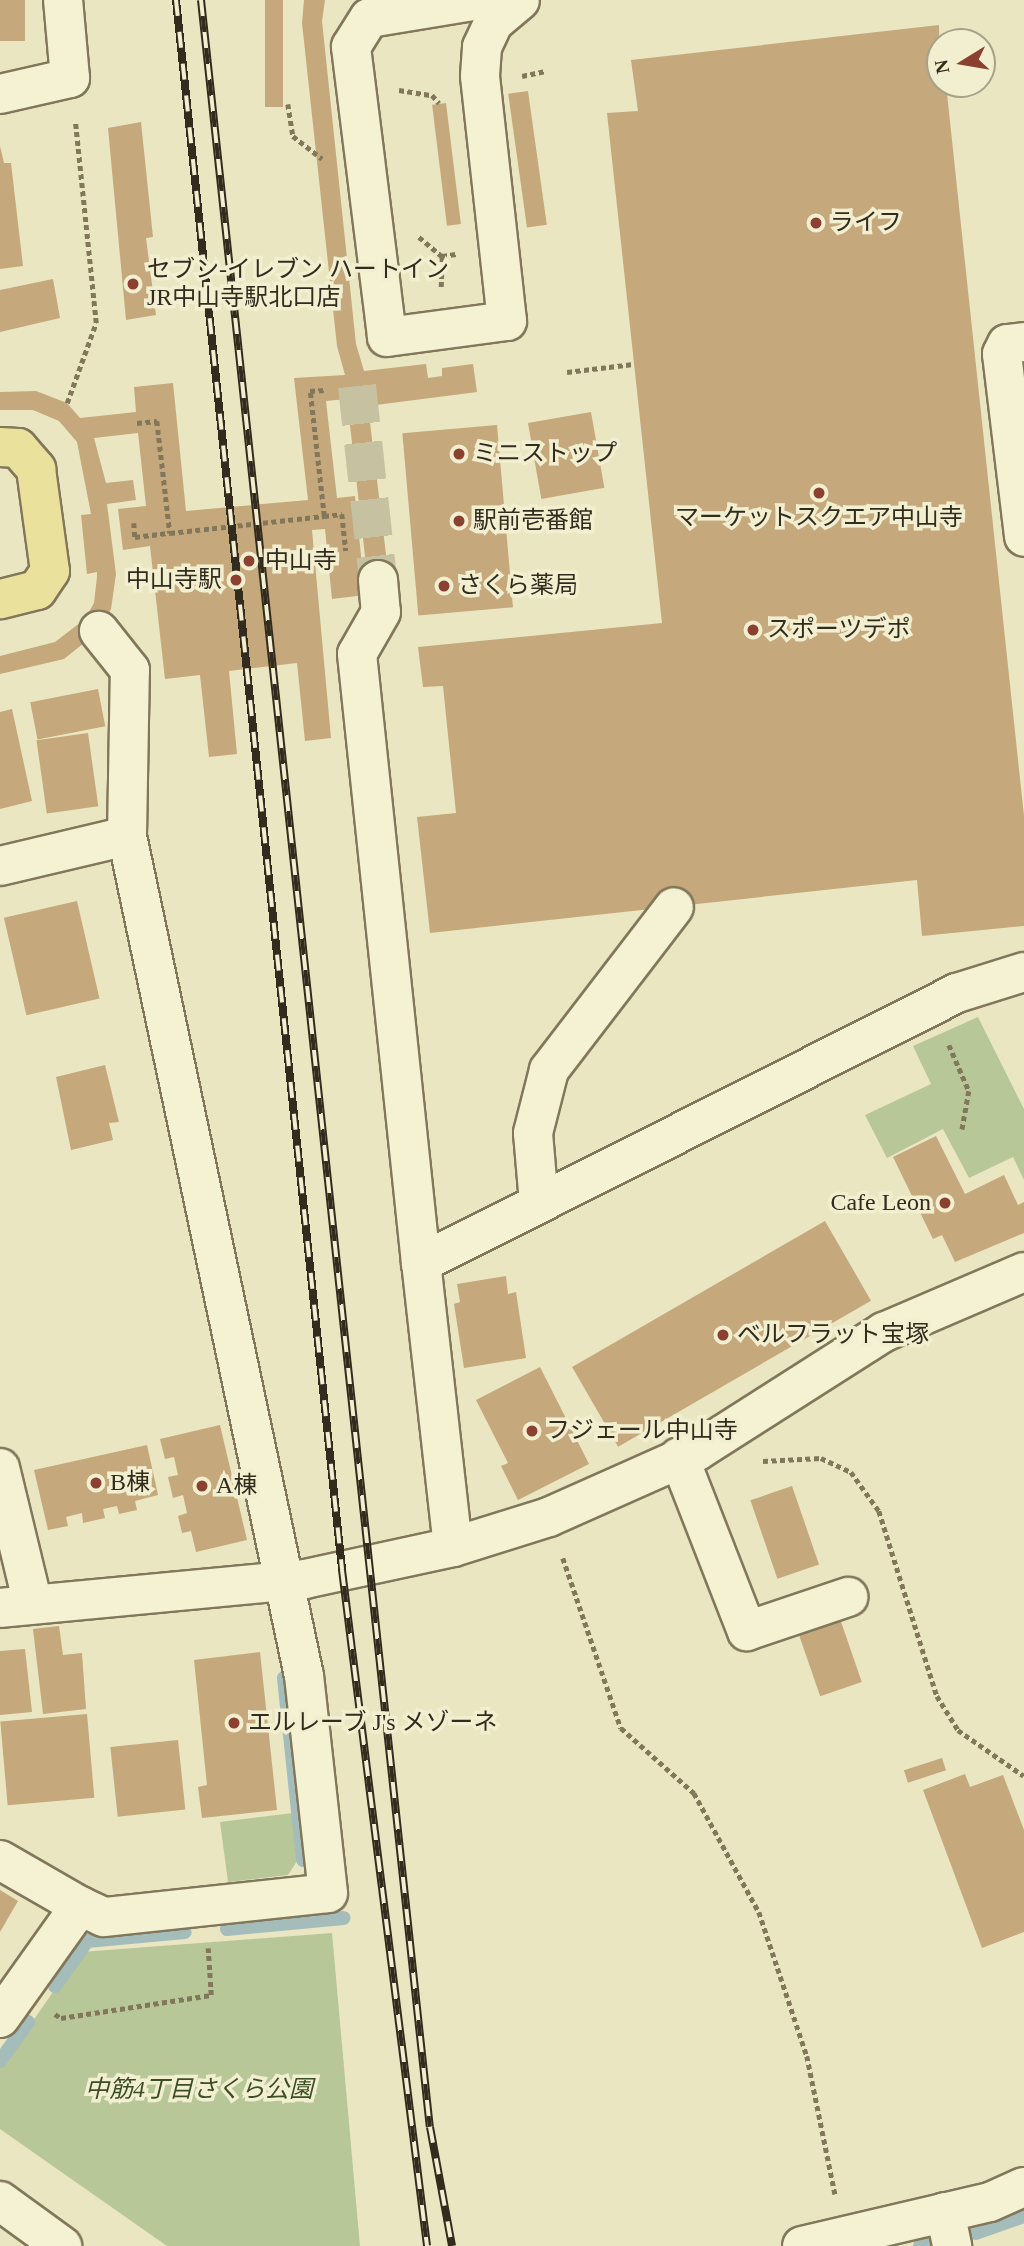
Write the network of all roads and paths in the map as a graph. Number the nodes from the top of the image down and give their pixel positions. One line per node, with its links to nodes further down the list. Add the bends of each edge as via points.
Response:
1 (63, 0): 4 (street)
2 (479, 0): 3 (street, via 369,18 351,47 387,337 507,321 480,76 482,47 493,23)
3 (520, 0)
4 (70, 78): 5 (street); 10 (path, via 96,323)
5 (0, 94)
6 (1024, 342): 16 (street, via 1007,344 1002,354)
7 (634, 363): 8 (path)
8 (566, 372)
9 (325, 390): 13 (path, via 310,391)
10 (67, 403)
11 (137, 423): 15 (path, via 157,421)
12 (0, 447): 19 (main road, via 18,448 36,469 50,570 37,590)
13 (324, 516): 15 (path); 17 (path, via 342,514)
14 (134, 523): 15 (path, via 135,537)
15 (170, 533)
16 (1024, 537)
17 (345, 544)
18 (378, 580): 28 (street, via 381,612 357,654)
19 (0, 599)
20 (99, 631): 21 (street, via 130,670)
21 (127, 836): 22 (street); 34 (street)
22 (0, 866)
23 (674, 907): 27 (street, via 549,1070 533,1133)
24 (1024, 972): 25 (street)
25 (932, 1006): 26 (path, via 969,1091); 27 (street)
26 (962, 1129)
27 (539, 1203): 28 (street)
28 (421, 1263): 33 (street)
29 (1024, 1272): 30 (street, via 884,1332 808,1384)
30 (679, 1457): 32 (street); 35 (street, via 747,1630)
31 (0, 1468): 36 (street)
32 (550, 1517): 33 (street); 44 (path, via 621,1728 694,1793 759,1912 807,2056)
33 (453, 1548): 34 (street)
34 (284, 1580): 36 (street); 39 (street, via 304,1676 328,1893)
35 (848, 1597)
36 (16, 1606)
37 (0, 1860): 38 (street)
38 (80, 1906): 39 (street, via 104,1917); 40 (street)
39 (206, 1906): 40 (path, via 211,1994 61,2018)
40 (9, 2006)
41 (1024, 2187): 43 (street)
42 (0, 2201): 45 (street)
43 (949, 2229): 44 (street)
44 (844, 2236): 46 (street)
45 (62, 2246)
46 (802, 2246)

